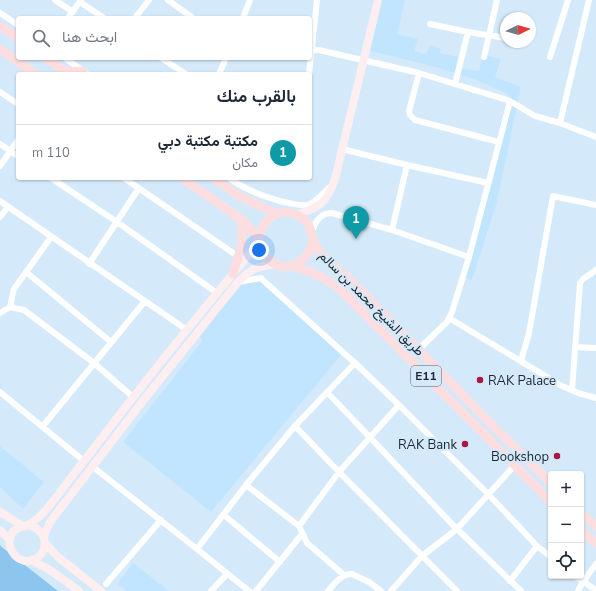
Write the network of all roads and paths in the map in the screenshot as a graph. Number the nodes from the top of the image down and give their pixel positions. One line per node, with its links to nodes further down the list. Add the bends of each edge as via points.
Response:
1 (55, 0): 11 (street)
2 (149, 0): 15 (street)
3 (168, 0): 16 (street)
4 (250, 0): 17 (street)
5 (317, 0): 25 (street)
6 (378, 0): 35 (street)
7 (497, 0): 22 (street)
8 (568, 0): 29 (street)
9 (589, 0): 47 (street)
10 (81, 1): 11 (street); 14 (street)
11 (73, 12): 13 (street)
12 (0, 13): 18 (street)
13 (70, 16)
14 (101, 16)
15 (137, 16)
16 (190, 16)
17 (244, 16)
18 (16, 24)
19 (430, 24): 21 (street)
20 (0, 26): 23 (main road)
21 (468, 32): 22 (street); 43 (street)
22 (488, 35): 24 (street); 28 (street)
23 (16, 37)
24 (500, 37)
25 (312, 40)
26 (312, 48): 35 (street)
27 (0, 49): 36 (main road)
28 (484, 57)
29 (550, 57)
30 (49, 60): 37 (main road)
31 (67, 60): 38 (street)
32 (165, 60): 39 (street)
33 (225, 60): 40 (street)
34 (310, 60): 41 (street)
35 (363, 60): 42 (street); 52 (street)
36 (32, 72)
37 (66, 72)
38 (85, 72)
39 (183, 72)
40 (220, 72)
41 (309, 72)
42 (419, 73): 43 (street); 49 (street, via 409,111 412,118)
43 (455, 84): 45 (street)
44 (0, 92): 46 (street)
45 (510, 101): 47 (street, via 535,116); 49 (street)
46 (16, 103)
47 (560, 123): 48 (street)
48 (596, 137)
49 (499, 142): 64 (street)
50 (16, 143): 53 (street)
51 (0, 144): 53 (street)
52 (342, 149): 55 (street); 63 (street)
53 (11, 151): 54 (street); 56 (street)
54 (16, 155)
55 (407, 165): 64 (street); 75 (street)
56 (0, 166)
57 (54, 180): 74 (street)
58 (127, 180): 66 (street)
59 (185, 180): 73 (main road)
60 (217, 180): 70 (main road, via 239,196)
61 (232, 180): 65 (street)
62 (239, 180): 65 (street)
63 (334, 183): 65 (street, via 319,198 303,206 271,199); 71 (street, via 326,200 316,208)
64 (488, 183): 81 (street)
65 (239, 185)
66 (139, 188): 74 (street); 80 (street)
67 (0, 201): 69 (street)
68 (596, 205): 99 (street, via 553,196 529,333)
69 (8, 207): 72 (street); 77 (street)
70 (277, 214): 71 (main road, via 284,212); 78 (main road, via 264,223)
71 (297, 215): 76 (main road, via 304,219)
72 (0, 217)
73 (242, 220): 78 (main road); 80 (main road)
74 (117, 222): 82 (street); 89 (street)
75 (392, 230): 76 (street, via 329,213 320,216); 81 (street)
76 (312, 231): 79 (main road)
77 (51, 237): 82 (street); 86 (street)
78 (259, 240): 83 (main road, via 263,254); 87 (street)
79 (313, 241): 84 (main road, via 306,257); 98 (main road, طريق الشيخ محمد بن سالم / E11, via 318,250)
80 (239, 257): 87 (main road)
81 (468, 257): 93 (street)
82 (89, 264): 90 (street)
83 (276, 264): 84 (main road); 88 (street, via 250,270)
84 (292, 266): 112 (main road, طريق الشيخ محمد بن سالم / E11, via 325,277 340,289)
85 (596, 270): 96 (street, via 580,283)
86 (26, 272): 91 (street, via 13,292); 95 (street)
87 (233, 274): 89 (street)
88 (238, 282): 101 (street, via 261,278); 113 (street)
89 (217, 293): 94 (street)
90 (145, 301): 94 (street); 95 (street)
91 (10, 307): 92 (street); 100 (street, via 24,310)
92 (0, 313)
93 (450, 318): 98 (street); 99 (street)
94 (187, 330): 105 (street)
95 (111, 342): 100 (street)
96 (575, 347): 97 (street); 102 (street)
97 (596, 348)
98 (419, 349): 115 (main road, طريق الشيخ محمد بن سالم / E11)
99 (521, 361): 102 (street)
100 (94, 363): 105 (street); 108 (street)
101 (355, 363): 104 (street); 107 (street)
102 (572, 390): 106 (street)
103 (0, 392): 108 (street)
104 (327, 392): 109 (street); 110 (street)
105 (133, 397): 111 (street)
106 (596, 398)
107 (400, 405): 110 (street); 117 (street)
108 (43, 426): 111 (street)
109 (295, 426): 114 (street); 116 (street)
110 (371, 438): 114 (street); 126 (street)
111 (84, 461): 123 (street, via 41,516)
112 (514, 466): 117 (street); 118 (main road, طريق الشيخ محمد بن سالم / E11)
113 (93, 467): 122 (street); 131 (street, via 50,522)
114 (339, 472): 124 (street); 136 (street)
115 (548, 480)
116 (246, 485): 120 (street); 124 (street)
117 (488, 494): 126 (street); 133 (street)
118 (548, 499)
119 (0, 512): 123 (street)
120 (224, 515): 134 (street); 138 (street)
121 (584, 516): 125 (main road)
122 (161, 520): 134 (street); 145 (street)
123 (25, 525): 130 (street, via 14,531); 131 (street, via 35,526)
124 (299, 526): 129 (street)
125 (596, 526)
126 (457, 529): 136 (street); 143 (street)
127 (0, 530): 130 (street)
128 (584, 533): 132 (main road)
129 (302, 534): 138 (street); 141 (street, via 307,543)
130 (10, 540): 137 (street, via 15,556 25,561)
131 (45, 540): 137 (street, via 41,554); 149 (street, via 58,557)
132 (596, 543)
133 (537, 546): 135 (street); 143 (street)
134 (197, 549): 140 (street)
135 (548, 555)
136 (422, 556): 155 (street); 156 (street)
137 (31, 560): 148 (street)
138 (280, 562): 152 (street)
139 (596, 564): 144 (street)
140 (227, 574): 150 (street); 151 (street)
141 (344, 575): 153 (street); 154 (street, via 352,574)
142 (579, 579): 144 (street)
143 (510, 581): 146 (street)
144 (583, 582): 147 (street); 157 (street)
145 (106, 584)
146 (517, 590)
147 (596, 590)
148 (79, 591)
149 (101, 591)
150 (211, 591)
151 (249, 591)
152 (256, 591)
153 (328, 591)
154 (381, 591)
155 (391, 591)
156 (457, 591)
157 (578, 591)

